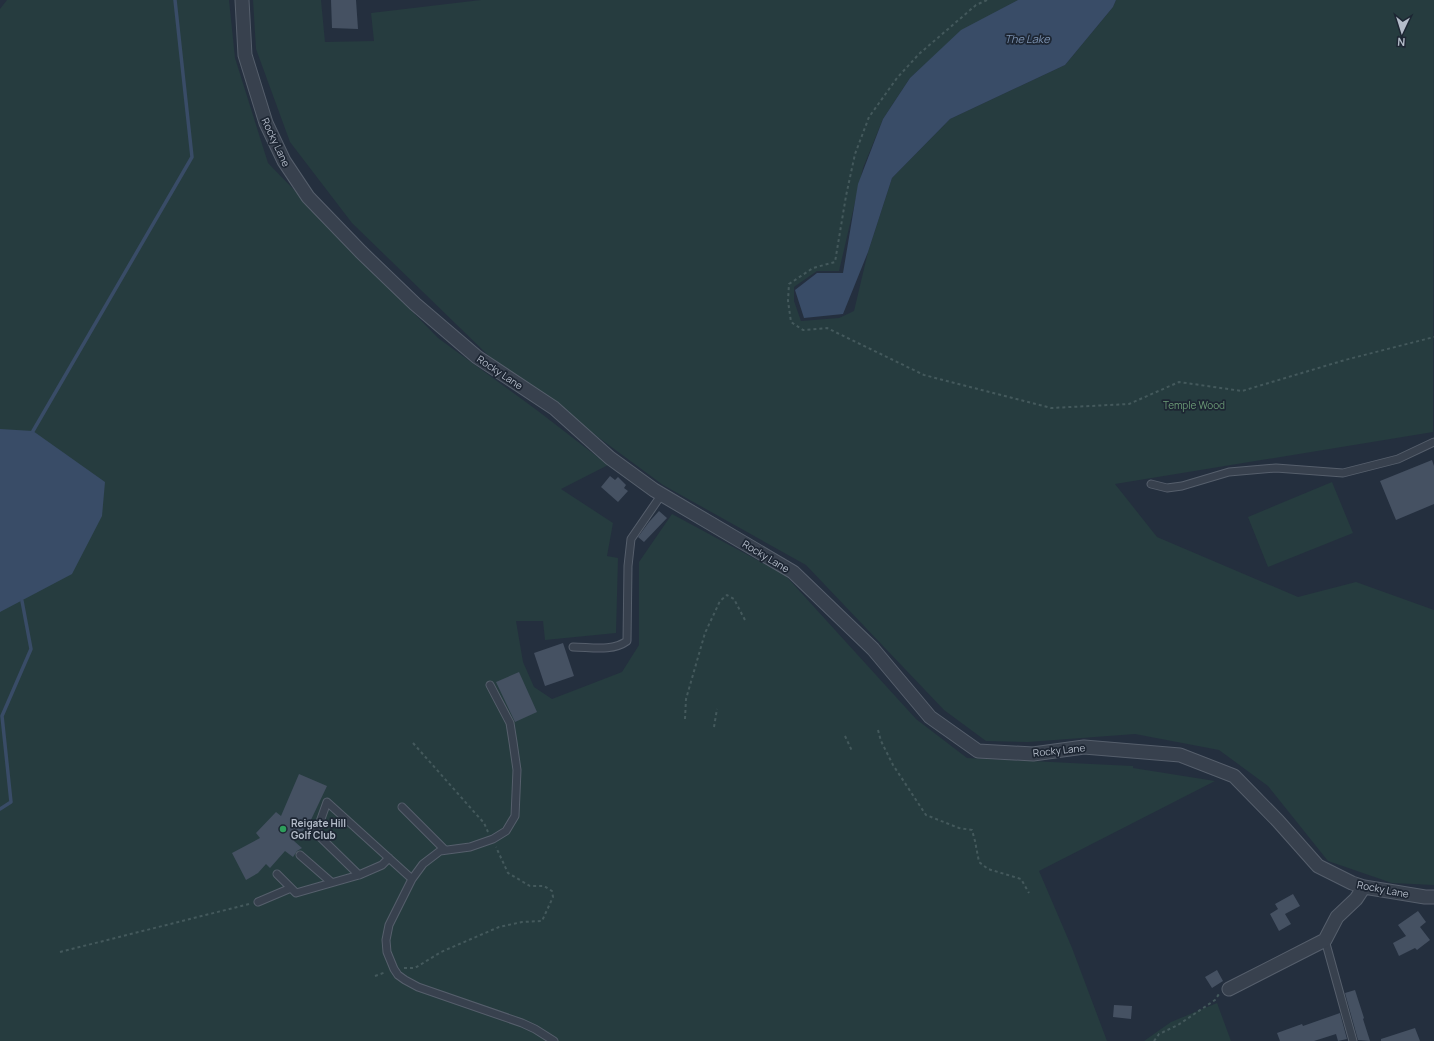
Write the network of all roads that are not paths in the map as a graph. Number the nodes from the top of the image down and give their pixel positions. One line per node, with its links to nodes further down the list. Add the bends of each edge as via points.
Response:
1 (242, 0): 4 (street, Rocky Lane, via 245,55 266,123 284,161 308,197 414,304 477,357 554,408 610,458)
2 (1434, 442): 3 (lane, via 1398,459 1343,473 1276,468 1229,472 1182,486 1166,488)
3 (1151, 484)
4 (662, 494): 5 (lane, via 631,539 627,641 611,648); 15 (street, Rocky Lane, via 793,572 873,648 930,717 978,751 1033,754 1084,747 1180,755 1234,776 1318,866 1352,883)
5 (573, 647)
6 (490, 685): 8 (lane, via 510,723 517,770 515,816 506,831 492,839 470,847)
7 (402, 807): 8 (lane)
8 (445, 850): 13 (lane, via 423,864)
9 (300, 855): 14 (lane)
10 (389, 858): 12 (lane, via 382,865); 12 (lane, via 327,802 316,833); 13 (lane)
11 (277, 874): 16 (lane)
12 (359, 874): 14 (lane)
13 (412, 879): 21 (lane, via 389,925 386,940 387,952 398,975 418,987 522,1023)
14 (331, 882): 16 (lane, via 296,893)
15 (1364, 886): 17 (street, Rocky Lane); 19 (street, via 1356,899 1337,917)
16 (291, 888): 18 (lane)
17 (1434, 897)
18 (258, 902)
19 (1325, 940): 20 (street); 22 (lane)
20 (1229, 989)
21 (554, 1041)
22 (1353, 1041)

